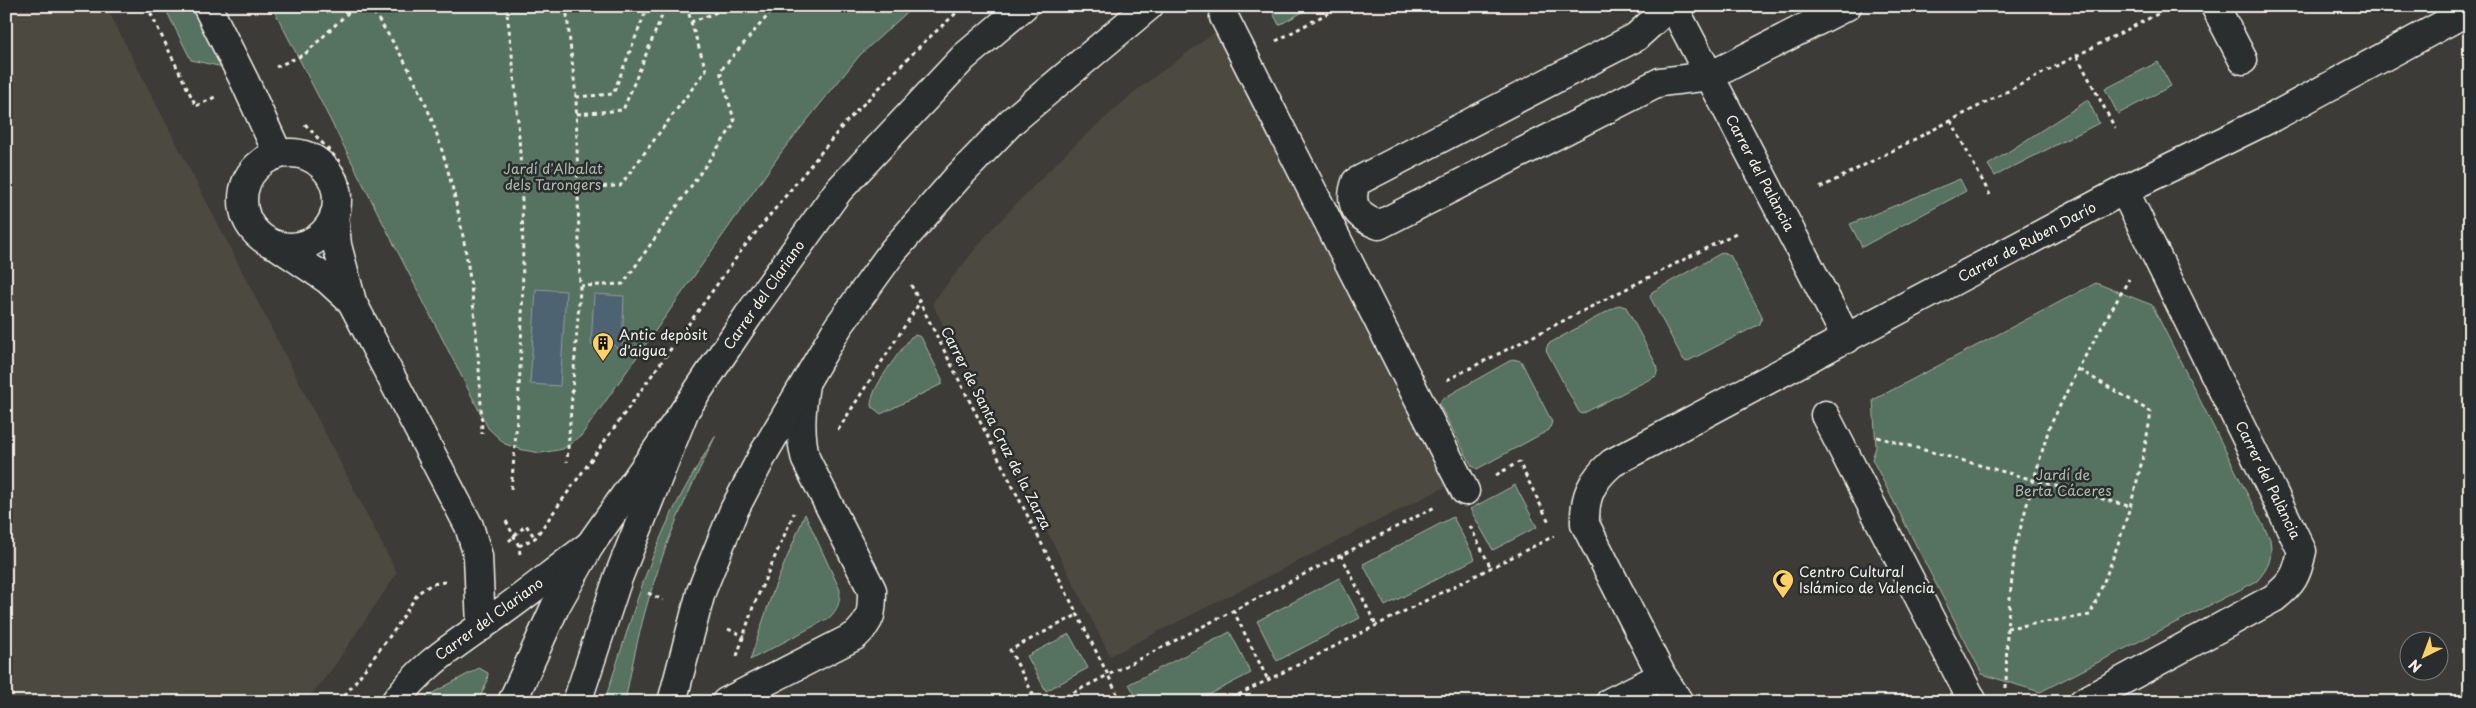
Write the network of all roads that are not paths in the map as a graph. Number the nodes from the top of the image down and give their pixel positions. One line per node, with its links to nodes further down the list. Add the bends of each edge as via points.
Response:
1 (207, 6): 11 (main road)
2 (1024, 6): 18 (main road, Carrer del Clariano, via 964,57 838,191)
3 (1149, 6): 17 (main road, via 1011,122 958,177 893,251 838,327)
4 (1672, 6): 10 (main road, Carrer del Palància); 10 (main road, via 1636,36 1356,182 1352,193 1356,209 1366,220 1379,225 1660,82)
5 (1847, 6): 10 (main road)
6 (2215, 6): 9 (main road)
7 (2470, 10): 12 (main road, Carrer de Ruben Darío, via 2273,117)
8 (1224, 17): 20 (main road, via 1417,395)
9 (2243, 60)
10 (1710, 76): 16 (main road, Carrer del Palància)
11 (278, 154): 13 (main road, via 306,156 318,163 335,187); 14 (main road, via 253,170 242,198 244,214 251,227)
12 (2124, 190): 16 (main road, Carrer de Ruben Darío); 32 (main road, Carrer del Palància, via 2302,551 2291,584 2274,598)
13 (334, 215): 14 (main road, via 328,228 317,238 290,247); 15 (main road)
14 (276, 245): 15 (main road, via 328,280)
15 (352, 302): 22 (main road, via 469,526 478,556)
16 (1847, 339): 23 (main road, Carrer de Ruben Darío, via 1612,463 1592,484 1585,507 1585,524)
17 (805, 384): 27 (main road, via 734,510 701,592); 28 (main road, via 800,417 806,460 872,590 872,610 868,624 855,636)
18 (685, 410): 21 (main road); 26 (main road, Carrer del Clariano, via 618,578)
19 (1827, 419): 31 (main road)
20 (1460, 494)
21 (590, 544): 22 (main road, Carrer del Clariano); 25 (main road, via 556,607)
22 (481, 627): 24 (main road, Carrer del Clariano, via 432,661)
23 (1662, 676): 29 (main road); 30 (main road)
24 (395, 702)
25 (512, 702)
26 (577, 702)
27 (672, 702)
28 (726, 702)
29 (1610, 702)
30 (1679, 702)
31 (1973, 702)
32 (2083, 702)

